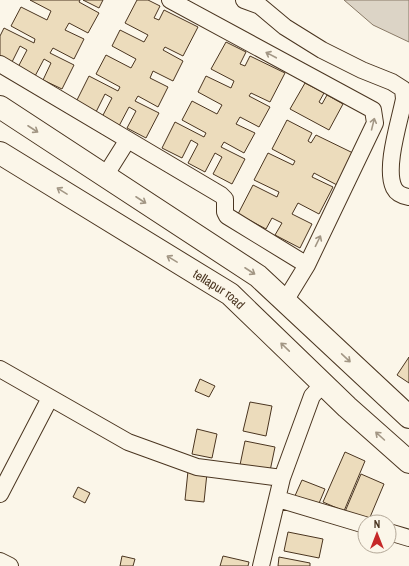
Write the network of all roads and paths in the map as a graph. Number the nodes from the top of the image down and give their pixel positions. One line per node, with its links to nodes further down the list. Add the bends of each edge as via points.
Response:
1 (170, 0): 9 (street, one-way to 1, via 374,123 372,110)
2 (244, 0): 8 (street, via 260,6 285,27 322,50 392,82 403,90 404,99 391,178 396,191)
3 (0, 64): 5 (street)
4 (0, 107): 7 (street, one-way to 7)
5 (128, 140): 7 (street); 9 (street, via 221,195 225,200 227,216)
6 (0, 153): 12 (street, tellapur road, one-way to 6, via 230,294)
7 (105, 176): 10 (street, one-way to 10, via 258,276)
8 (409, 197)
9 (304, 270): 10 (street)
10 (285, 301): 14 (street, one-way to 14)
11 (0, 369): 13 (street)
12 (323, 384): 15 (street, tellapur road, one-way to 12); 16 (street, via 312,396)
13 (50, 398): 16 (street, via 128,442 197,467); 17 (street)
14 (409, 417)
15 (409, 462)
16 (282, 478): 18 (street)
17 (0, 494)
18 (278, 499): 19 (street); 24 (street)
19 (357, 523)
20 (397, 534): 21 (street)
21 (409, 538)
22 (0, 561): 23 (street)
23 (10, 566)
24 (262, 566)

